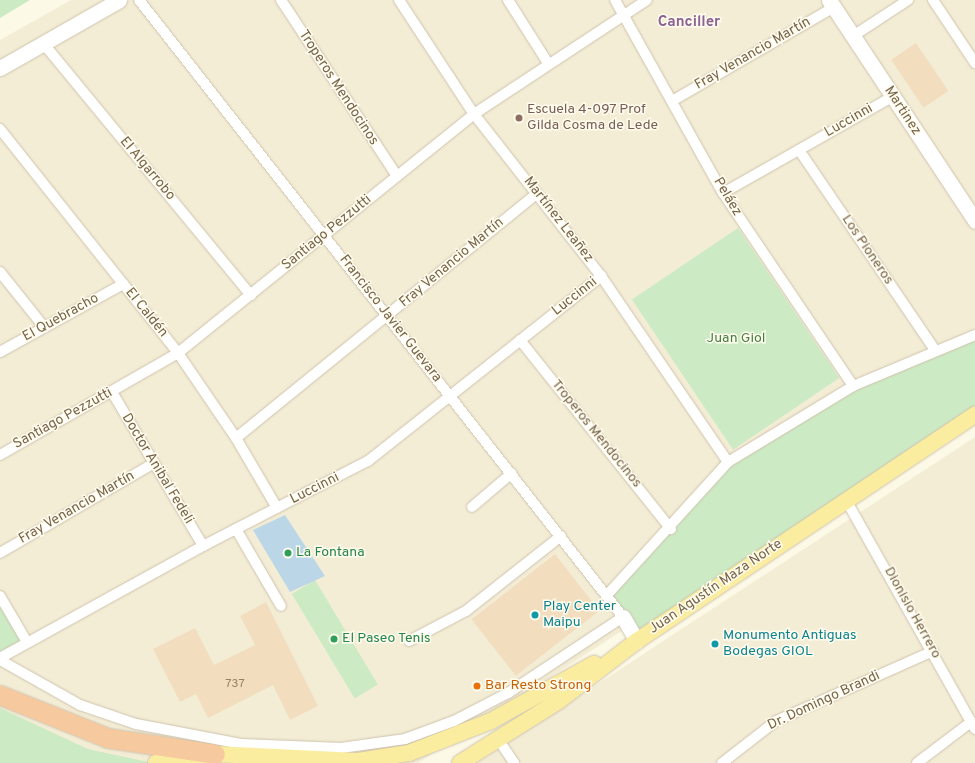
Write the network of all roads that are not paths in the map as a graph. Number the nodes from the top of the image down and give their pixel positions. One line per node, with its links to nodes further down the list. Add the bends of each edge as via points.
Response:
1 (118, 0): 13 (street)
2 (139, 0): 26 (street, Francisco Javier Guevara)
3 (281, 0): 22 (street, Troperos Mendocinos)
4 (399, 0): 19 (street, Martínez Leañez)
5 (508, 0): 14 (street)
6 (615, 0): 11 (street, Peláez)
7 (647, 0): 11 (street, Santiago Pezzutti)
8 (908, 0): 12 (street)
9 (933, 0): 15 (street)
10 (831, 4): 12 (street, Martinez); 18 (street, Fray Venancio Martín)
11 (623, 14): 14 (street, Santiago Pezzutti); 18 (street, Peláez)
12 (853, 36): 17 (street, Martinez)
13 (43, 43): 16 (street); 30 (street, El Algarrobo)
14 (548, 63): 19 (street, Santiago Pezzutti)
15 (975, 63)
16 (0, 68)
17 (892, 97): 21 (street, Luccinni); 25 (street, Martinez)
18 (672, 101): 24 (street, Peláez)
19 (474, 114): 22 (street, Santiago Pezzutti); 23 (street, Martínez Leañez)
20 (0, 129): 29 (street, El Caldén)
21 (799, 150): 24 (street, Luccinni); 35 (street, Los Pioneros)
22 (397, 176): 26 (street, Santiago Pezzutti)
23 (537, 193): 28 (street, Martínez Leañez); 31 (street, Fray Venancio Martín)
24 (723, 193): 38 (street, Peláez)
25 (975, 222)
26 (323, 235): 30 (street, Santiago Pezzutti); 31 (street, Francisco Javier Guevara)
27 (0, 272): 32 (street)
28 (601, 276): 34 (street, Luccinni); 44 (street, Martínez Leañez)
29 (123, 284): 32 (street, El Quebracho); 37 (street, El Caldén)
30 (251, 295): 37 (street, Santiago Pezzutti)
31 (388, 316): 40 (street, Francisco Javier Guevara); 42 (street, Fray Venancio Martín)
32 (44, 327): 36 (street, El Quebracho)
33 (975, 335): 35 (street)
34 (520, 340): 40 (street, Luccinni); 51 (street, Troperos Mendocinos)
35 (935, 350): 38 (street)
36 (0, 352)
37 (178, 353): 39 (street, Santiago Pezzutti); 42 (street, El Caldén)
38 (853, 386): 44 (street)
39 (112, 392): 43 (street, Santiago Pezzutti); 45 (street, Doctor Anibal Fedeli)
40 (451, 397): 46 (street, Francisco Javier Guevara); 49 (street, Luccinni, via 368,461)
41 (975, 415): 47 (main road, Juan Agustín Maza Norte)
42 (236, 438): 49 (street, El Caldén)
43 (0, 455)
44 (728, 462): 51 (street)
45 (154, 463): 53 (street, Doctor Anibal Fedeli); 54 (street, Fray Venancio Martín)
46 (512, 473): 48 (street); 52 (street, Francisco Javier Guevara)
47 (846, 500): 60 (main road, Juan Agustín Maza Norte); 62 (street, Dionisio Herrero)
48 (472, 507)
49 (277, 508): 50 (street, Luccinni)
50 (236, 529): 53 (street, Luccinni); 57 (street)
51 (671, 529): 55 (street)
52 (561, 536): 55 (street, Francisco Javier Guevara); 59 (street, via 466,611)
53 (203, 546): 61 (street, Luccinni)
54 (0, 553)
55 (608, 595): 58 (street, Francisco Javier Guevara)
56 (0, 596): 61 (street)
57 (282, 606)
58 (623, 617): 60 (street, Francisco Javier Guevara); 63 (street, via 508,693 454,721 406,739 341,748 242,744 136,724 80,705)
59 (409, 641)
60 (637, 641): 66 (main road, Juan Agustín Maza Norte, via 560,700); 67 (main road, via 491,722 409,753 358,760)
61 (27, 642): 63 (street, Luccinni)
62 (933, 651): 65 (street, Dionisio Herrero); 71 (street, Dr. Domingo Brandi, via 776,721)
63 (0, 659)
64 (0, 695): 67 (highway, via 108,738)
65 (973, 725): 72 (street)
66 (498, 739): 69 (main road, Juan Agustín Maza Norte); 70 (street)
67 (215, 754): 68 (main road)
68 (156, 763)
69 (460, 763)
70 (514, 763)
71 (722, 763)
72 (917, 763)

